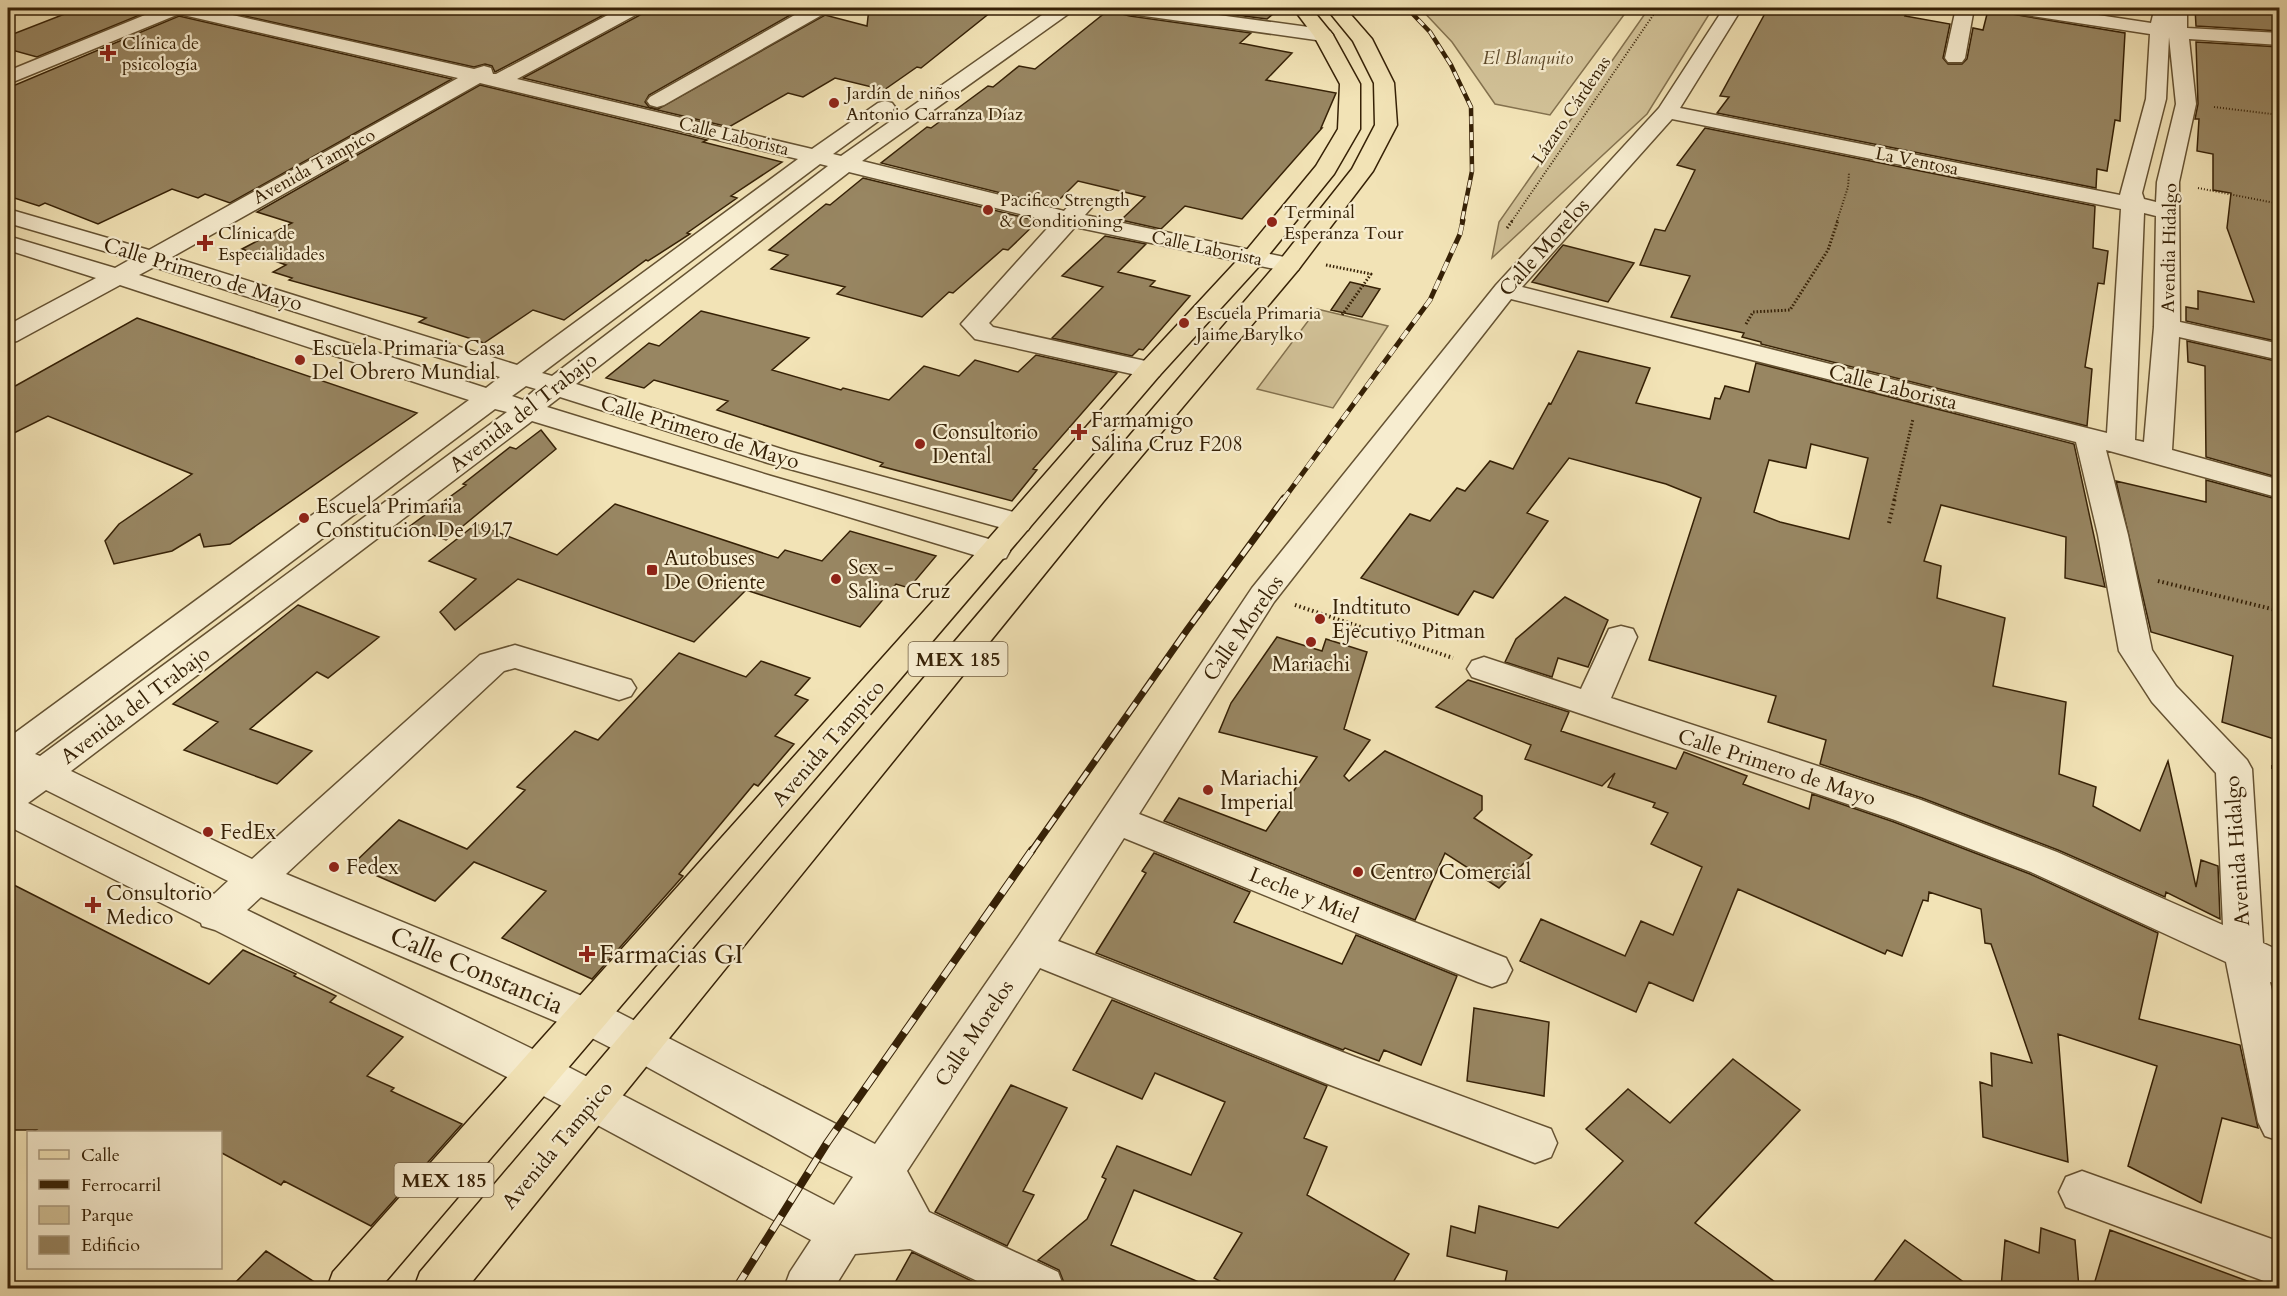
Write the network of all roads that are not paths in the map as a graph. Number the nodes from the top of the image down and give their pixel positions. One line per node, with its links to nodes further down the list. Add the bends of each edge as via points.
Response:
1 (144, 8): 17 (street)
2 (178, 8): 18 (street, Calle Laborista); 19 (street)
3 (231, 8): 18 (street, Calle Laborista)
4 (634, 8): 18 (street)
5 (820, 8): 21 (street)
6 (1064, 8): 23 (street)
7 (1130, 8): 13 (street)
8 (1302, 8): 13 (main road, Avenida Tampico / MEX 185)
9 (1733, 8): 22 (street, Calle Morelos)
10 (1965, 8): 16 (street)
11 (2019, 8): 14 (street)
12 (2073, 8): 14 (street)
13 (1329, 21): 30 (main road, Avenida Tampico / MEX 185, via 1350,84 1349,129 1326,168); 32 (main road, Avenida Tampico / MEX 185, via 1362,39 1384,83 1386,125 1362,171)
14 (2174, 23): 15 (street); 24 (street, Avendia Hidalgo, via 2186,104); 25 (street, Avendia Hidalgo)
15 (2280, 39)
16 (1955, 58)
17 (8, 65)
18 (485, 71): 21 (street, Calle Laborista); 23 (street, Calle Laborista); 29 (street, Avenida Tampico); 31 (street, Avenida Tampico)
19 (8, 78)
20 (902, 96): 23 (street)
21 (657, 101): 23 (street, Calle Laborista)
22 (1670, 105): 25 (street, La Ventosa); 25 (street, La Ventosa, via 1856,148); 35 (street, Calle Morelos)
23 (840, 154): 26 (street, Calle Laborista); 41 (street, Avenida del Trabajo); 42 (street, Avenida del Trabajo)
24 (2168, 197): 25 (street, La Ventosa); 37 (street, Avendia Hidalgo)
25 (2132, 198): 45 (street, Avendia Hidalgo)
26 (1075, 212): 30 (street, Calle Laborista); 40 (street, via 974,324 984,333)
27 (8, 216): 29 (street, Calle Primero de Mayo)
28 (8, 243): 33 (street, Calle Primero de Mayo)
29 (124, 249): 31 (street, Calle Primero de Mayo); 33 (street, Avenida Tampico)
30 (1260, 249): 32 (street, Calle Laborista); 40 (main road, Avenida Tampico / MEX 185)
31 (152, 258): 34 (street, Avenida Tampico); 41 (street, Calle Primero de Mayo)
32 (1305, 258): 68 (main road, Avenida Tampico / MEX 185, via 1100,487)
33 (91, 268): 34 (street, Calle Primero de Mayo); 36 (street, Avenida Tampico)
34 (118, 276): 38 (street, Avenida Tampico); 43 (street, Calle Primero de Mayo)
35 (1505, 290): 45 (street, Calle Laborista); 60 (street, Calle Morelos, via 1263,595)
36 (8, 312)
37 (2167, 327): 39 (street); 46 (street, Avendia Hidalgo)
38 (8, 335)
39 (2280, 352)
40 (1150, 370): 50 (main road, Avenida Tampico / MEX 185)
41 (521, 374): 42 (street, Calle Primero de Mayo); 43 (street, Avenida del Trabajo)
42 (556, 386): 44 (street, Avenida del Trabajo); 47 (street, Calle Primero de Mayo)
43 (491, 398): 44 (street, Calle Primero de Mayo); 56 (street, Avenida del Trabajo)
44 (528, 410): 48 (street, Calle Primero de Mayo); 57 (street, Avenida del Trabajo)
45 (2105, 441): 46 (street, Calle Laborista); 64 (street, Avenida Hidalgo, via 2113,535 2136,651 2164,694 2234,769)
46 (2157, 454): 49 (street, Calle Laborista)
47 (778, 457): 48 (street); 50 (street, Calle Primero de Mayo)
48 (755, 480): 51 (street, Calle Primero de Mayo)
49 (2280, 489)
50 (1017, 523): 51 (main road, Avenida Tampico / MEX 185)
51 (995, 551): 67 (main road, Avenida Tampico / MEX 185)
52 (1621, 637): 55 (street)
53 (1484, 669): 55 (street, Calle Primero de Mayo)
54 (619, 688): 61 (street, via 515,656 492,663)
55 (1591, 704): 64 (street, Calle Primero de Mayo, via 1908,810 2044,862)
56 (8, 755): 57 (street, Calle Constancia)
57 (44, 773): 58 (street, Avenida del Trabajo); 61 (street, Calle Constancia)
58 (8, 799)
59 (8, 810): 62 (street)
60 (1115, 819): 63 (street, Calle Morelos); 66 (street, Leche y Miel)
61 (256, 878): 62 (street); 67 (street, Calle Constancia)
62 (216, 915): 69 (street)
63 (1032, 948): 72 (street); 73 (street, Calle Morelos)
64 (2244, 955): 65 (street, Calle Primero de Mayo); 71 (street, Avenida Hidalgo)
65 (2280, 969)
66 (1492, 970)
67 (589, 1017): 68 (street, Calle Constancia); 69 (main road, Avenida Tampico / MEX 185)
68 (642, 1043): 70 (main road, Avenida Tampico / MEX 185); 73 (street, Calle Constancia)
69 (538, 1072): 70 (street); 78 (main road, Avenida Tampico / MEX 185)
70 (593, 1102): 76 (street); 79 (main road, Avenida Tampico / MEX 185)
71 (2280, 1122)
72 (1535, 1143)
73 (882, 1169): 75 (street); 76 (street, Calle Morelos)
74 (2082, 1192): 77 (street)
75 (913, 1227): 76 (street); 81 (street)
76 (842, 1233): 80 (street, Calle Morelos)
77 (2280, 1265)
78 (350, 1288)
79 (437, 1288)
80 (807, 1288)
81 (1041, 1288)

